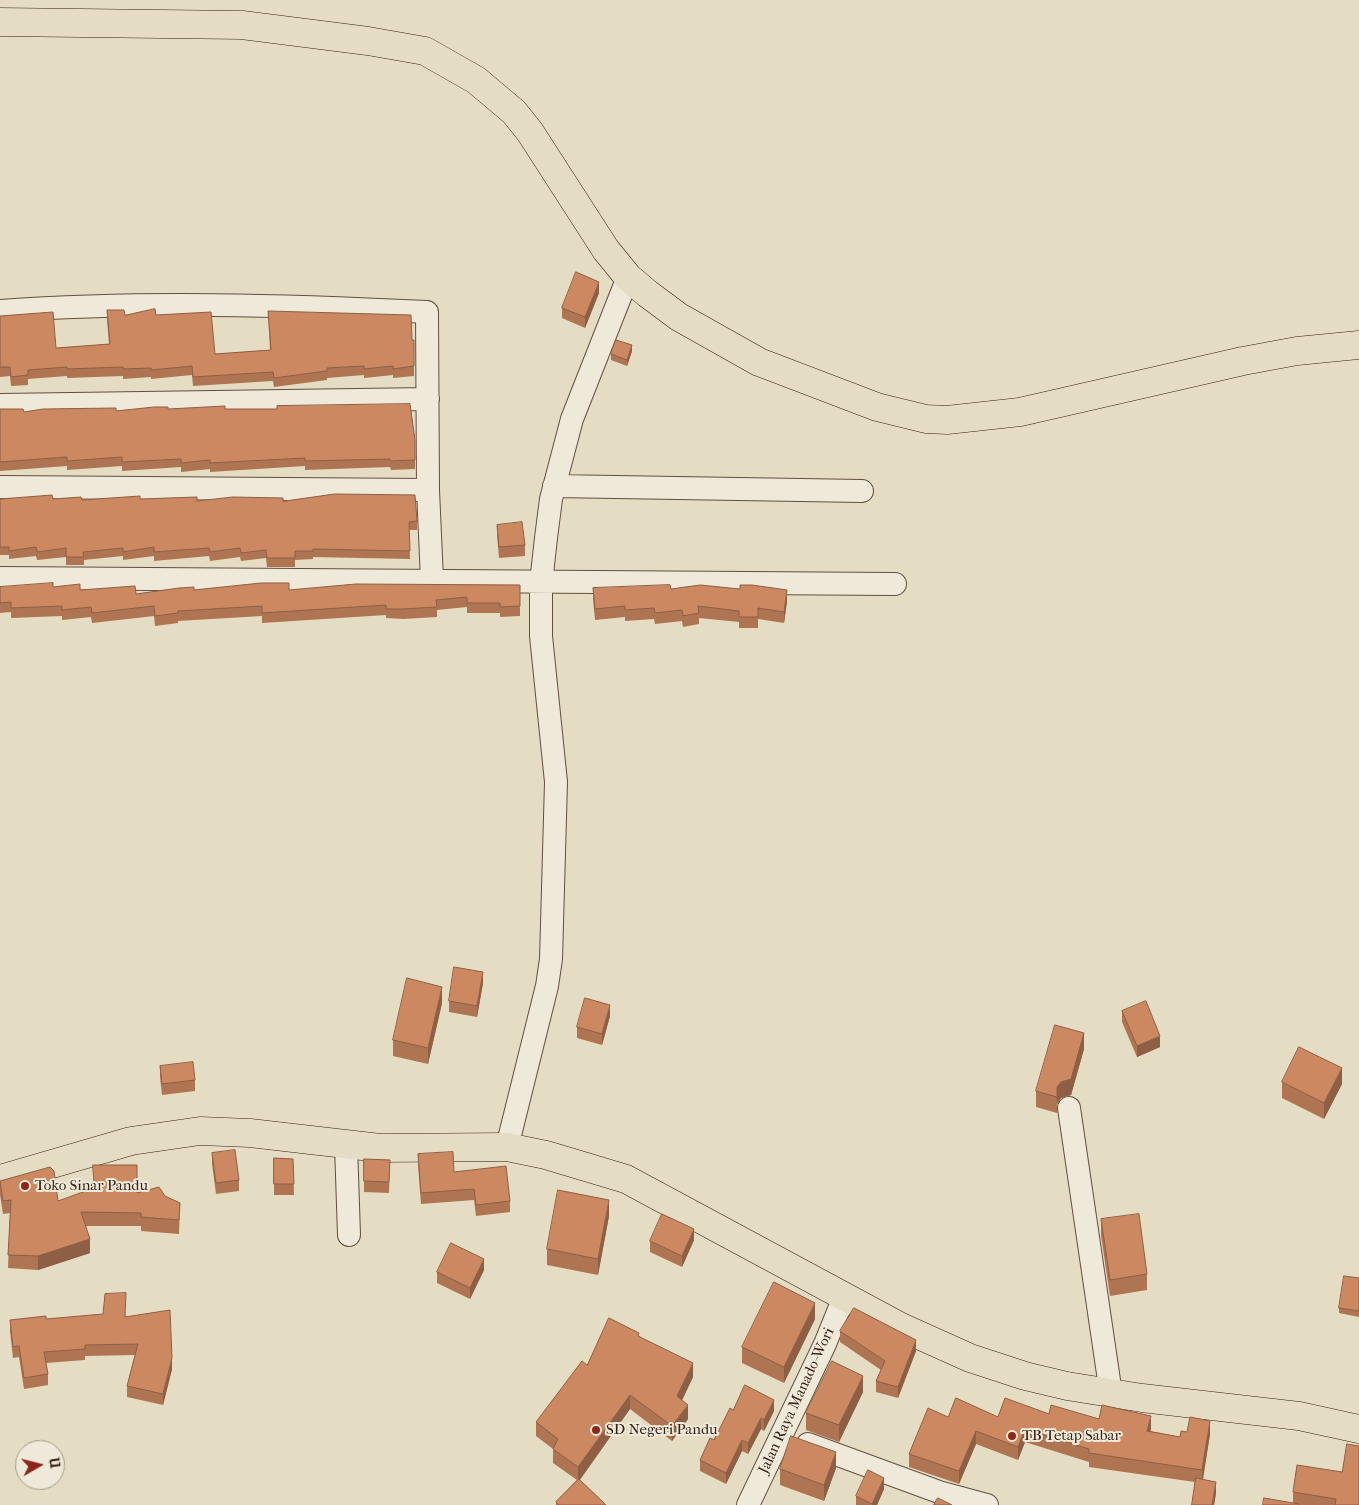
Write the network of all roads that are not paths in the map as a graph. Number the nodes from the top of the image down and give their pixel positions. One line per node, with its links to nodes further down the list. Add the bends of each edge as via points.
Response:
1 (0, 22): 2 (main road, via 242,25 425,51 476,80 514,112 606,250)
2 (628, 277): 4 (main road, via 679,317 759,362 877,407 926,419 947,420 1020,412 1244,361 1297,351); 7 (street, via 572,419)
3 (0, 311): 5 (street, via 71,306 293,306 427,312)
4 (1359, 346)
5 (428, 398): 6 (street); 9 (street)
6 (0, 405)
7 (554, 486): 10 (street); 13 (street)
8 (0, 487): 9 (street)
9 (428, 490): 12 (street)
10 (862, 491)
11 (0, 578): 12 (street)
12 (432, 580): 13 (street)
13 (541, 583): 14 (street); 17 (street, via 541,636 556,782 551,959 543,1005)
14 (895, 584)
15 (1069, 1108): 21 (street)
16 (346, 1145): 17 (main road, via 380,1148); 18 (main road, via 222,1131 177,1133 109,1147); 19 (street)
17 (507, 1147): 20 (main road, via 626,1179)
18 (0, 1179)
19 (349, 1235)
20 (844, 1297): 21 (main road, via 970,1358 1025,1376); 23 (street, Jalan Raya Manado-Wori)
21 (1111, 1394): 22 (main road, via 1299,1416)
22 (1359, 1429)
23 (782, 1435): 24 (street, Jalan Raya Manado-Wori); 25 (street, via 939,1492)
24 (748, 1505)
25 (987, 1505)

